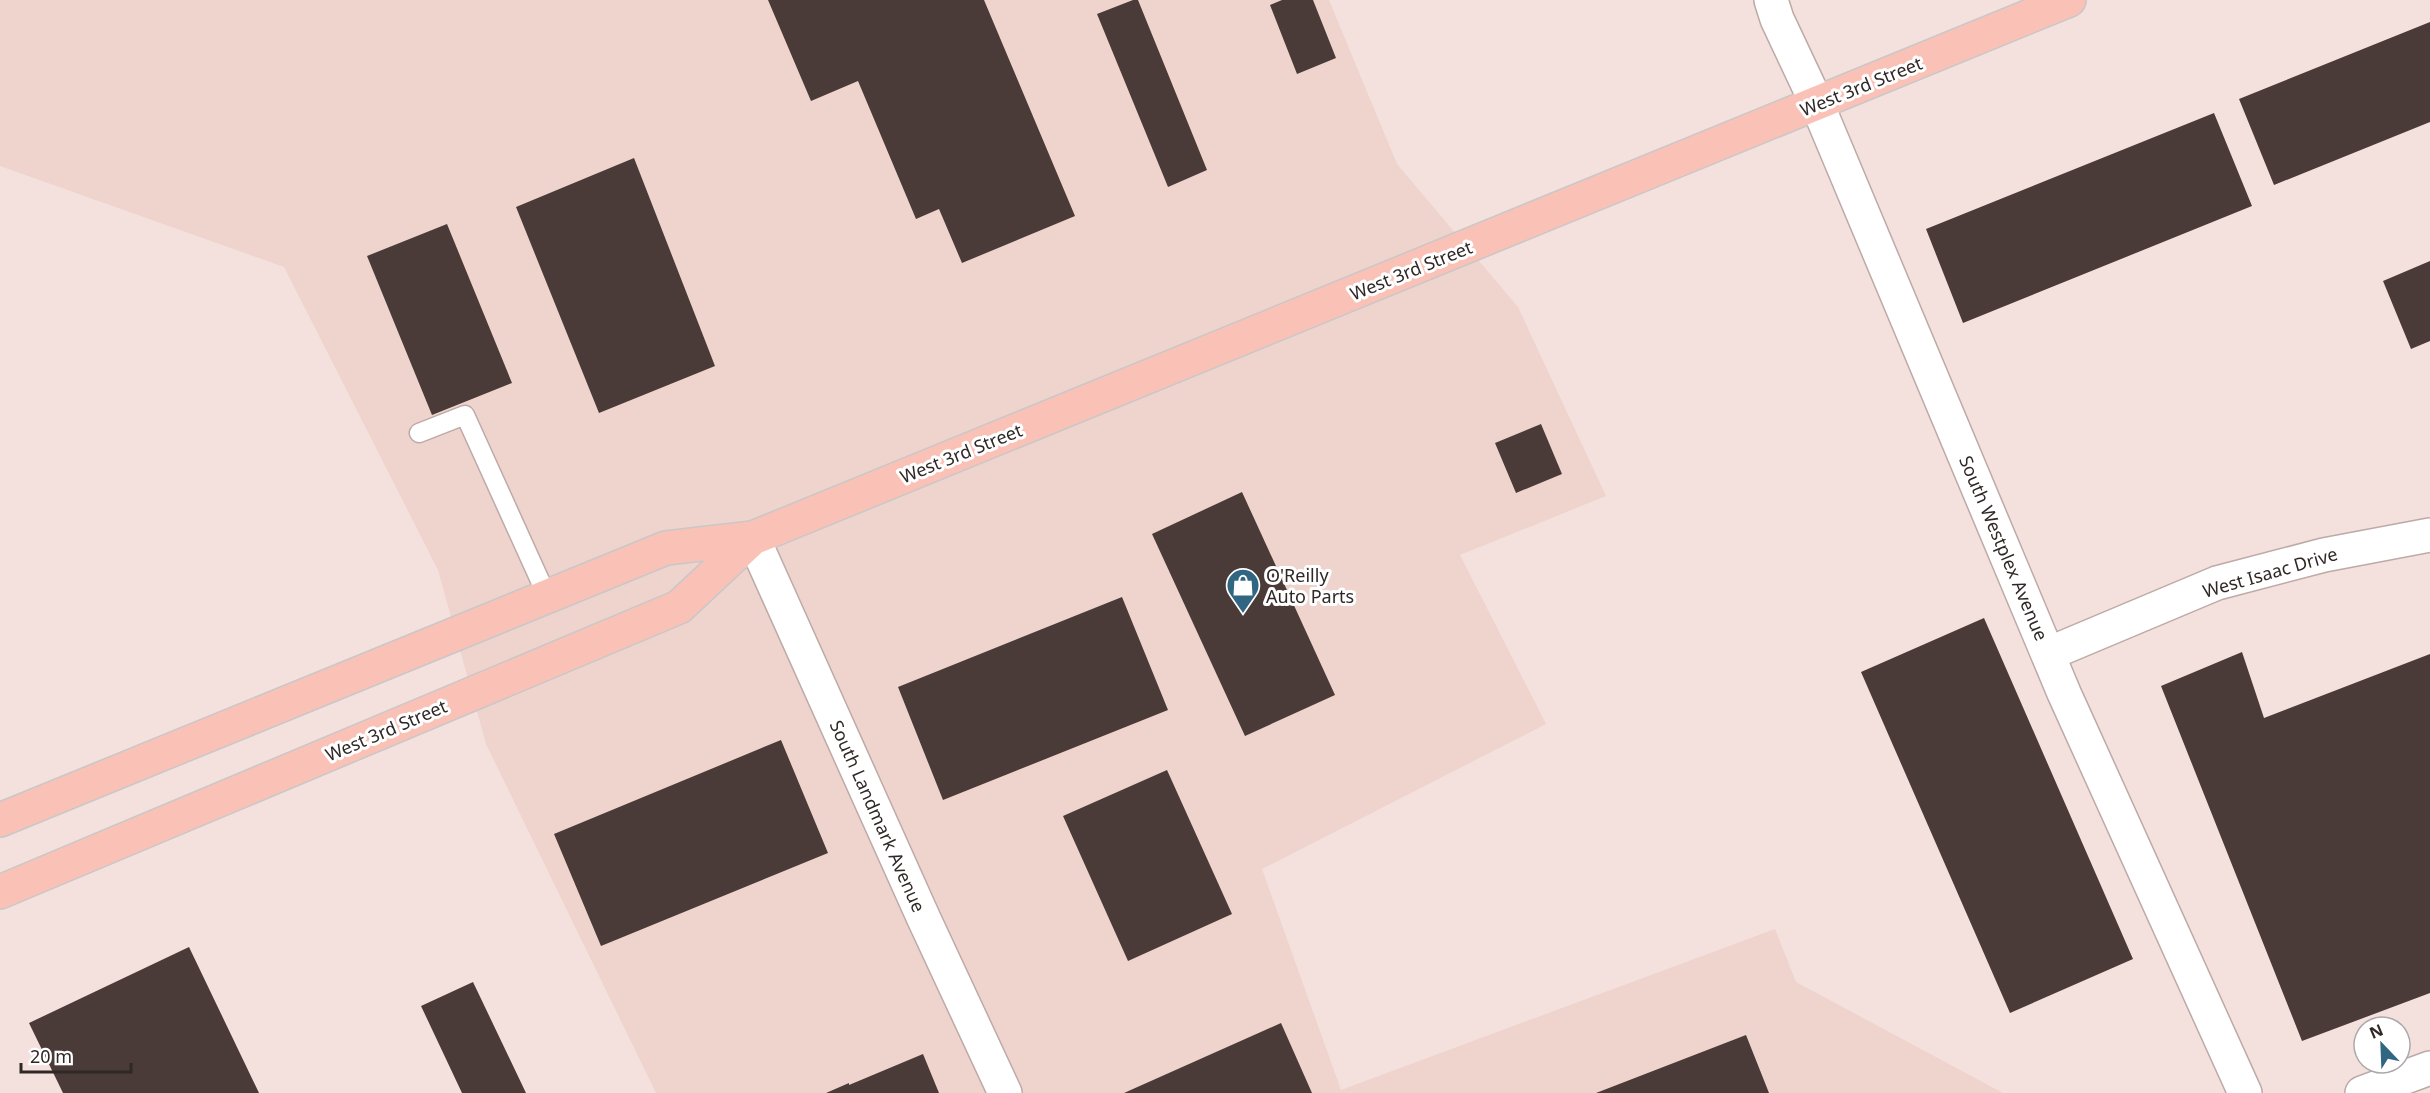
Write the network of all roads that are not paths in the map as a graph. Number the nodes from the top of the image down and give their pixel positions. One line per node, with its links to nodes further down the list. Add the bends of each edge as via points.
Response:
1 (1771, 0): 3 (street, South Westplex Avenue)
2 (2069, 0): 3 (main road, West 3rd Street)
3 (1817, 104): 6 (main road, West 3rd Street); 8 (street, South Westplex Avenue)
4 (419, 433): 7 (lane, via 465,415)
5 (2430, 535): 8 (street, West Isaac Drive, via 2324,555 2217,583)
6 (753, 538): 7 (main road, West 3rd Street, via 666,548); 10 (main road, West 3rd Street, via 679,607); 12 (street, South Landmark Avenue)
7 (547, 596): 9 (main road, West 3rd Street)
8 (2048, 654): 13 (street, South Westplex Avenue)
9 (0, 820)
10 (0, 892)
11 (2430, 1068): 14 (street)
12 (1005, 1093)
13 (2246, 1093)
14 (2362, 1093)

